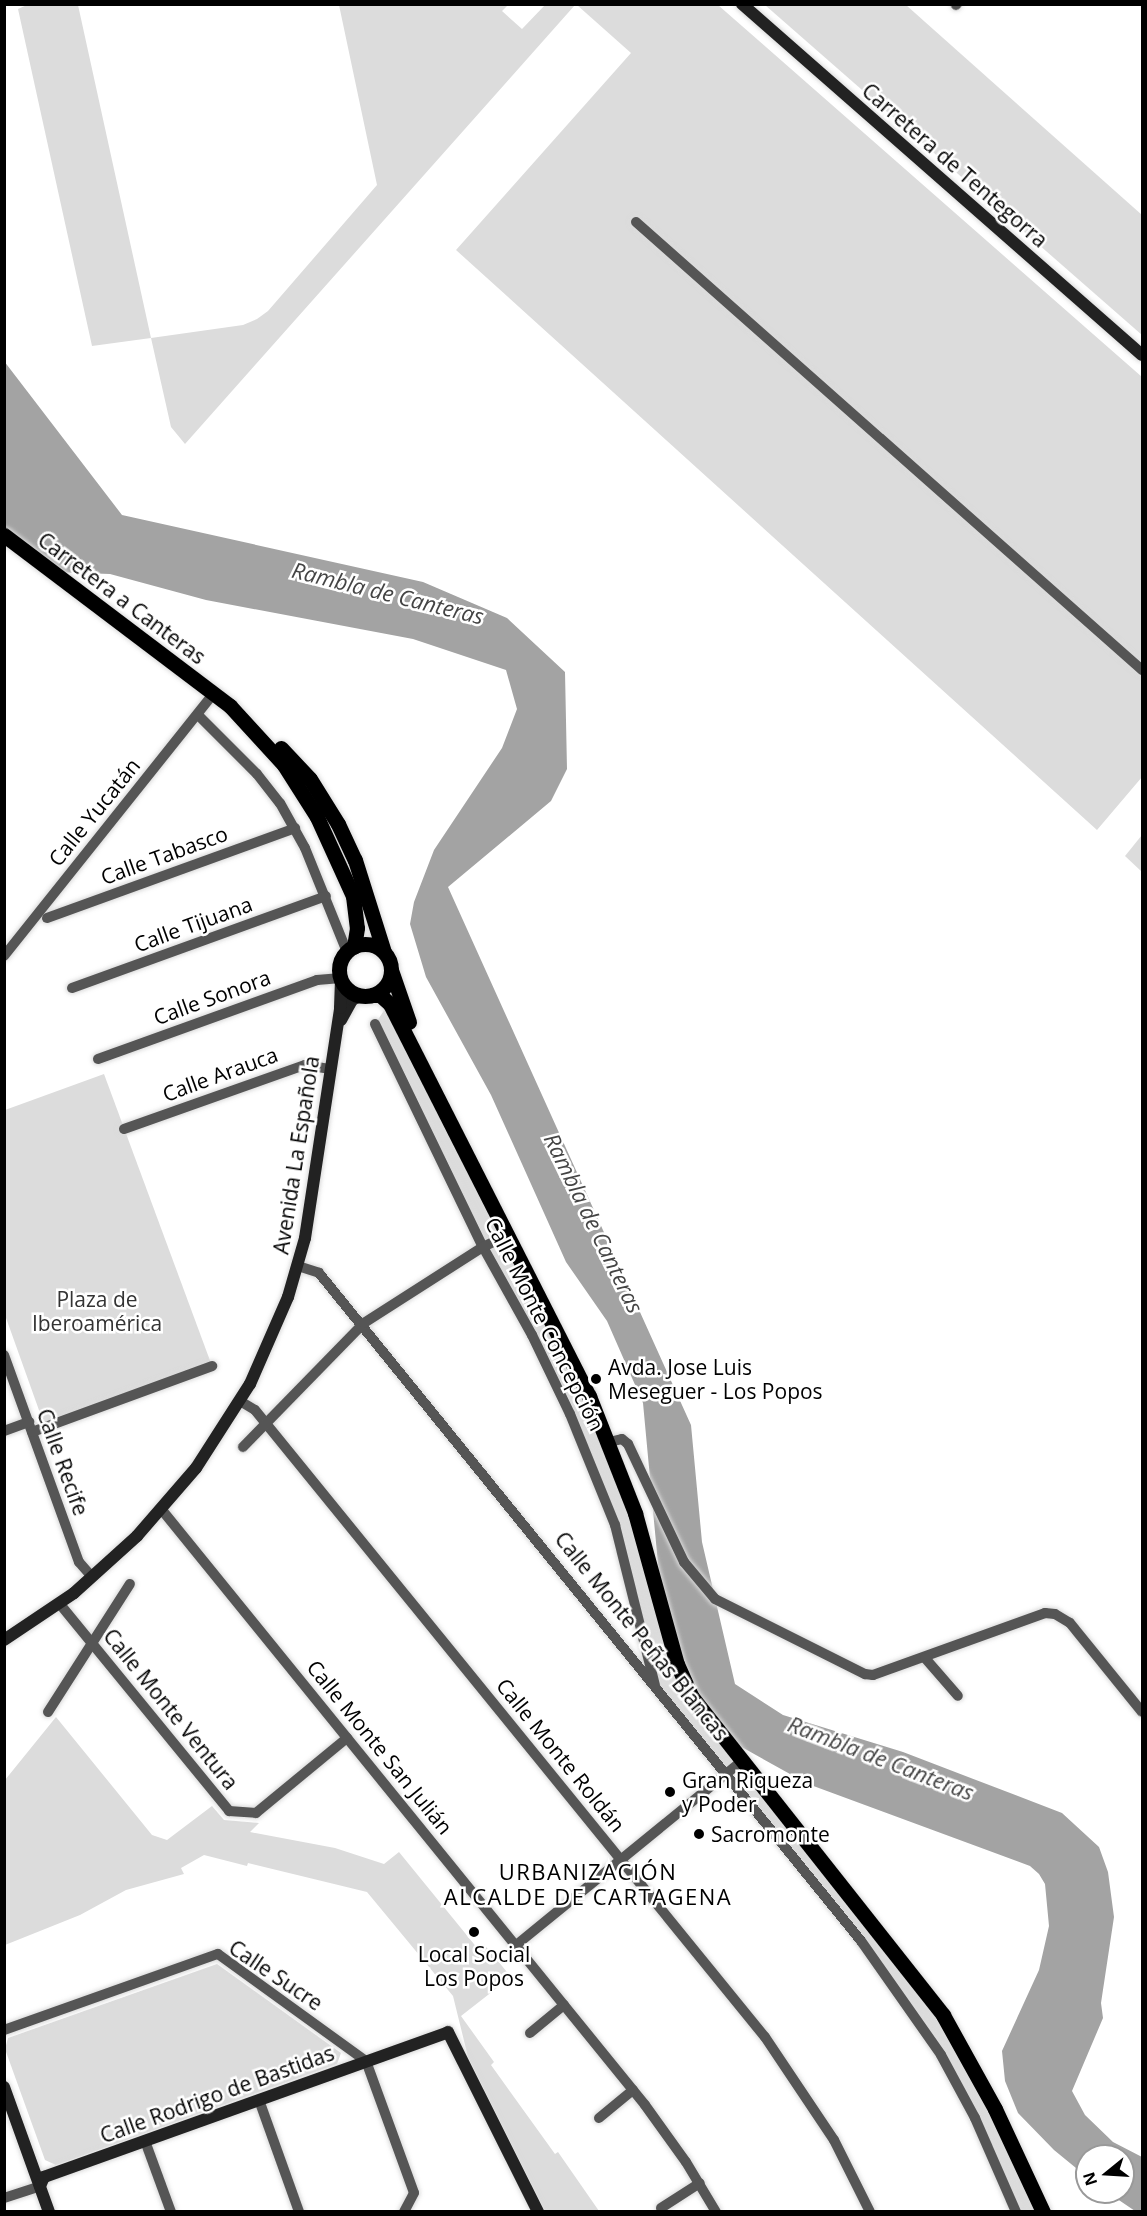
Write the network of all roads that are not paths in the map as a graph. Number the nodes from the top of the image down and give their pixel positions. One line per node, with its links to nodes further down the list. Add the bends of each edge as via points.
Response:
1 (742, 4): 3 (street, Carretera de Tentegorra)
2 (636, 222): 5 (street)
3 (1143, 355)
4 (4, 535): 6 (main road, Carretera a Canteras)
5 (1143, 670)
6 (214, 693): 7 (main road, Carretera a Canteras); 8 (street, Calle Yucatán)
7 (230, 706): 12 (main road, via 284,765 330,841 353,896 357,928); 13 (main road, via 310,779 355,860)
8 (198, 715): 9 (street, via 257,774); 14 (street, Calle Yucatán)
9 (295, 828): 10 (street); 11 (street, Calle Tabasco)
10 (326, 896): 12 (street); 17 (street, Calle Tijuana)
11 (46, 918)
12 (350, 950): 13 (main road, via 369,945); 16 (main road, via 342,960)
13 (384, 952): 15 (main road)
14 (4, 956)
15 (391, 970): 18 (main road, via 385,987); 24 (main road, Calle Monte Concepción)
16 (341, 978): 18 (main road, via 345,986); 20 (street, Avenida La Española); 21 (street, Calle Sonora, via 317,980)
17 (72, 988)
18 (367, 995): 20 (street, Avenida La Española, via 345,1011); 24 (main road, Calle Monte Concepción, via 380,995 390,1004)
19 (375, 1024): 26 (street, Calle Monte Concepción)
20 (335, 1032): 22 (street, Avenida La Española)
21 (98, 1059)
22 (331, 1069): 23 (street, Calle Arauca, via 305,1065); 27 (street, Avenida La Española)
23 (124, 1129)
24 (456, 1136): 25 (main road, Calle Monte Concepción)
25 (506, 1236): 26 (street); 35 (main road, Calle Monte Concepción, via 577,1369)
26 (483, 1247): 28 (street); 44 (street, Calle Monte Concepción, via 546,1363 598,1481 615,1525)
27 (298, 1266): 28 (street, Calle Monte Peñas Blancas, via 319,1273); 31 (street, Avenida La Española, via 278,1323)
28 (362, 1325): 32 (street); 44 (street, Calle Monte Peñas Blancas)
29 (4, 1355): 33 (street, Calle Recife)
30 (212, 1366): 33 (street)
31 (240, 1401): 32 (street, Calle Monte Roldán, via 255,1410); 37 (street, Avenida La Española, via 202,1460)
32 (266, 1424): 36 (street); 52 (street, Calle Monte Roldán)
33 (30, 1427): 34 (street); 38 (street, Calle Recife, via 79,1562)
34 (4, 1431)
35 (609, 1442): 43 (street, via 622,1439 628,1444 684,1562 715,1599 865,1674 882,1673); 47 (main road, Calle Monte Concepción, via 649,1556 677,1664)
36 (243, 1447)
37 (162, 1510): 38 (street, Avenida La Española); 49 (street, Calle Monte San Julián)
38 (92, 1578): 40 (street, Avenida La Española)
39 (130, 1584): 42 (street)
40 (59, 1603): 41 (street, Avenida La Española); 42 (street, Calle Monte Ventura)
41 (4, 1640)
42 (92, 1643): 46 (street); 49 (street, Calle Monte Ventura, via 229,1811 256,1813)
43 (925, 1658): 45 (street); 48 (street, via 1045,1613 1054,1614 1070,1623)
44 (656, 1688): 51 (street, Calle Monte Peñas Blancas)
45 (958, 1696)
46 (48, 1712)
47 (702, 1712): 50 (main road, Calle Monte Peñas Blancas)
48 (1143, 1712)
49 (347, 1738): 53 (street, Calle Monte San Julián)
50 (741, 1762): 51 (street); 75 (main road, Calle Monte Peñas Blancas, via 943,2015 995,2109)
51 (726, 1774): 52 (street); 74 (street, Calle Monte Peñas Blancas, via 861,1941 922,2025 975,2118)
52 (621, 1860): 53 (street); 73 (street, Calle Monte Roldán, via 780,2058 834,2140)
53 (516, 1946): 54 (street, Calle Monte San Julián)
54 (564, 2005): 56 (street); 59 (street, Calle Monte San Julián)
55 (4, 2030): 57 (street, Calle Sucre, via 218,1954)
56 (530, 2033)
57 (366, 2061): 60 (street, Calle Rodrigo de Bastidas); 70 (street, via 414,2193); 71 (street, Calle Rodrigo de Bastidas, via 448,2032)
58 (4, 2087): 64 (street)
59 (633, 2090): 61 (street); 63 (street, Calle Monte San Julián)
60 (259, 2100): 62 (street, Calle Rodrigo de Bastidas); 69 (street)
61 (598, 2118)
62 (145, 2141): 64 (street, Calle Rodrigo de Bastidas, via 44,2177); 68 (street)
63 (700, 2183): 66 (street); 72 (street, Calle Monte San Julián)
64 (40, 2186): 65 (street, Calle Rodrigo de Bastidas); 67 (street)
65 (4, 2198)
66 (661, 2208)
67 (49, 2211)
68 (171, 2211)
69 (299, 2211)
70 (404, 2211)
71 (538, 2211)
72 (716, 2211)
73 (870, 2211)
74 (1016, 2211)
75 (1043, 2211)

